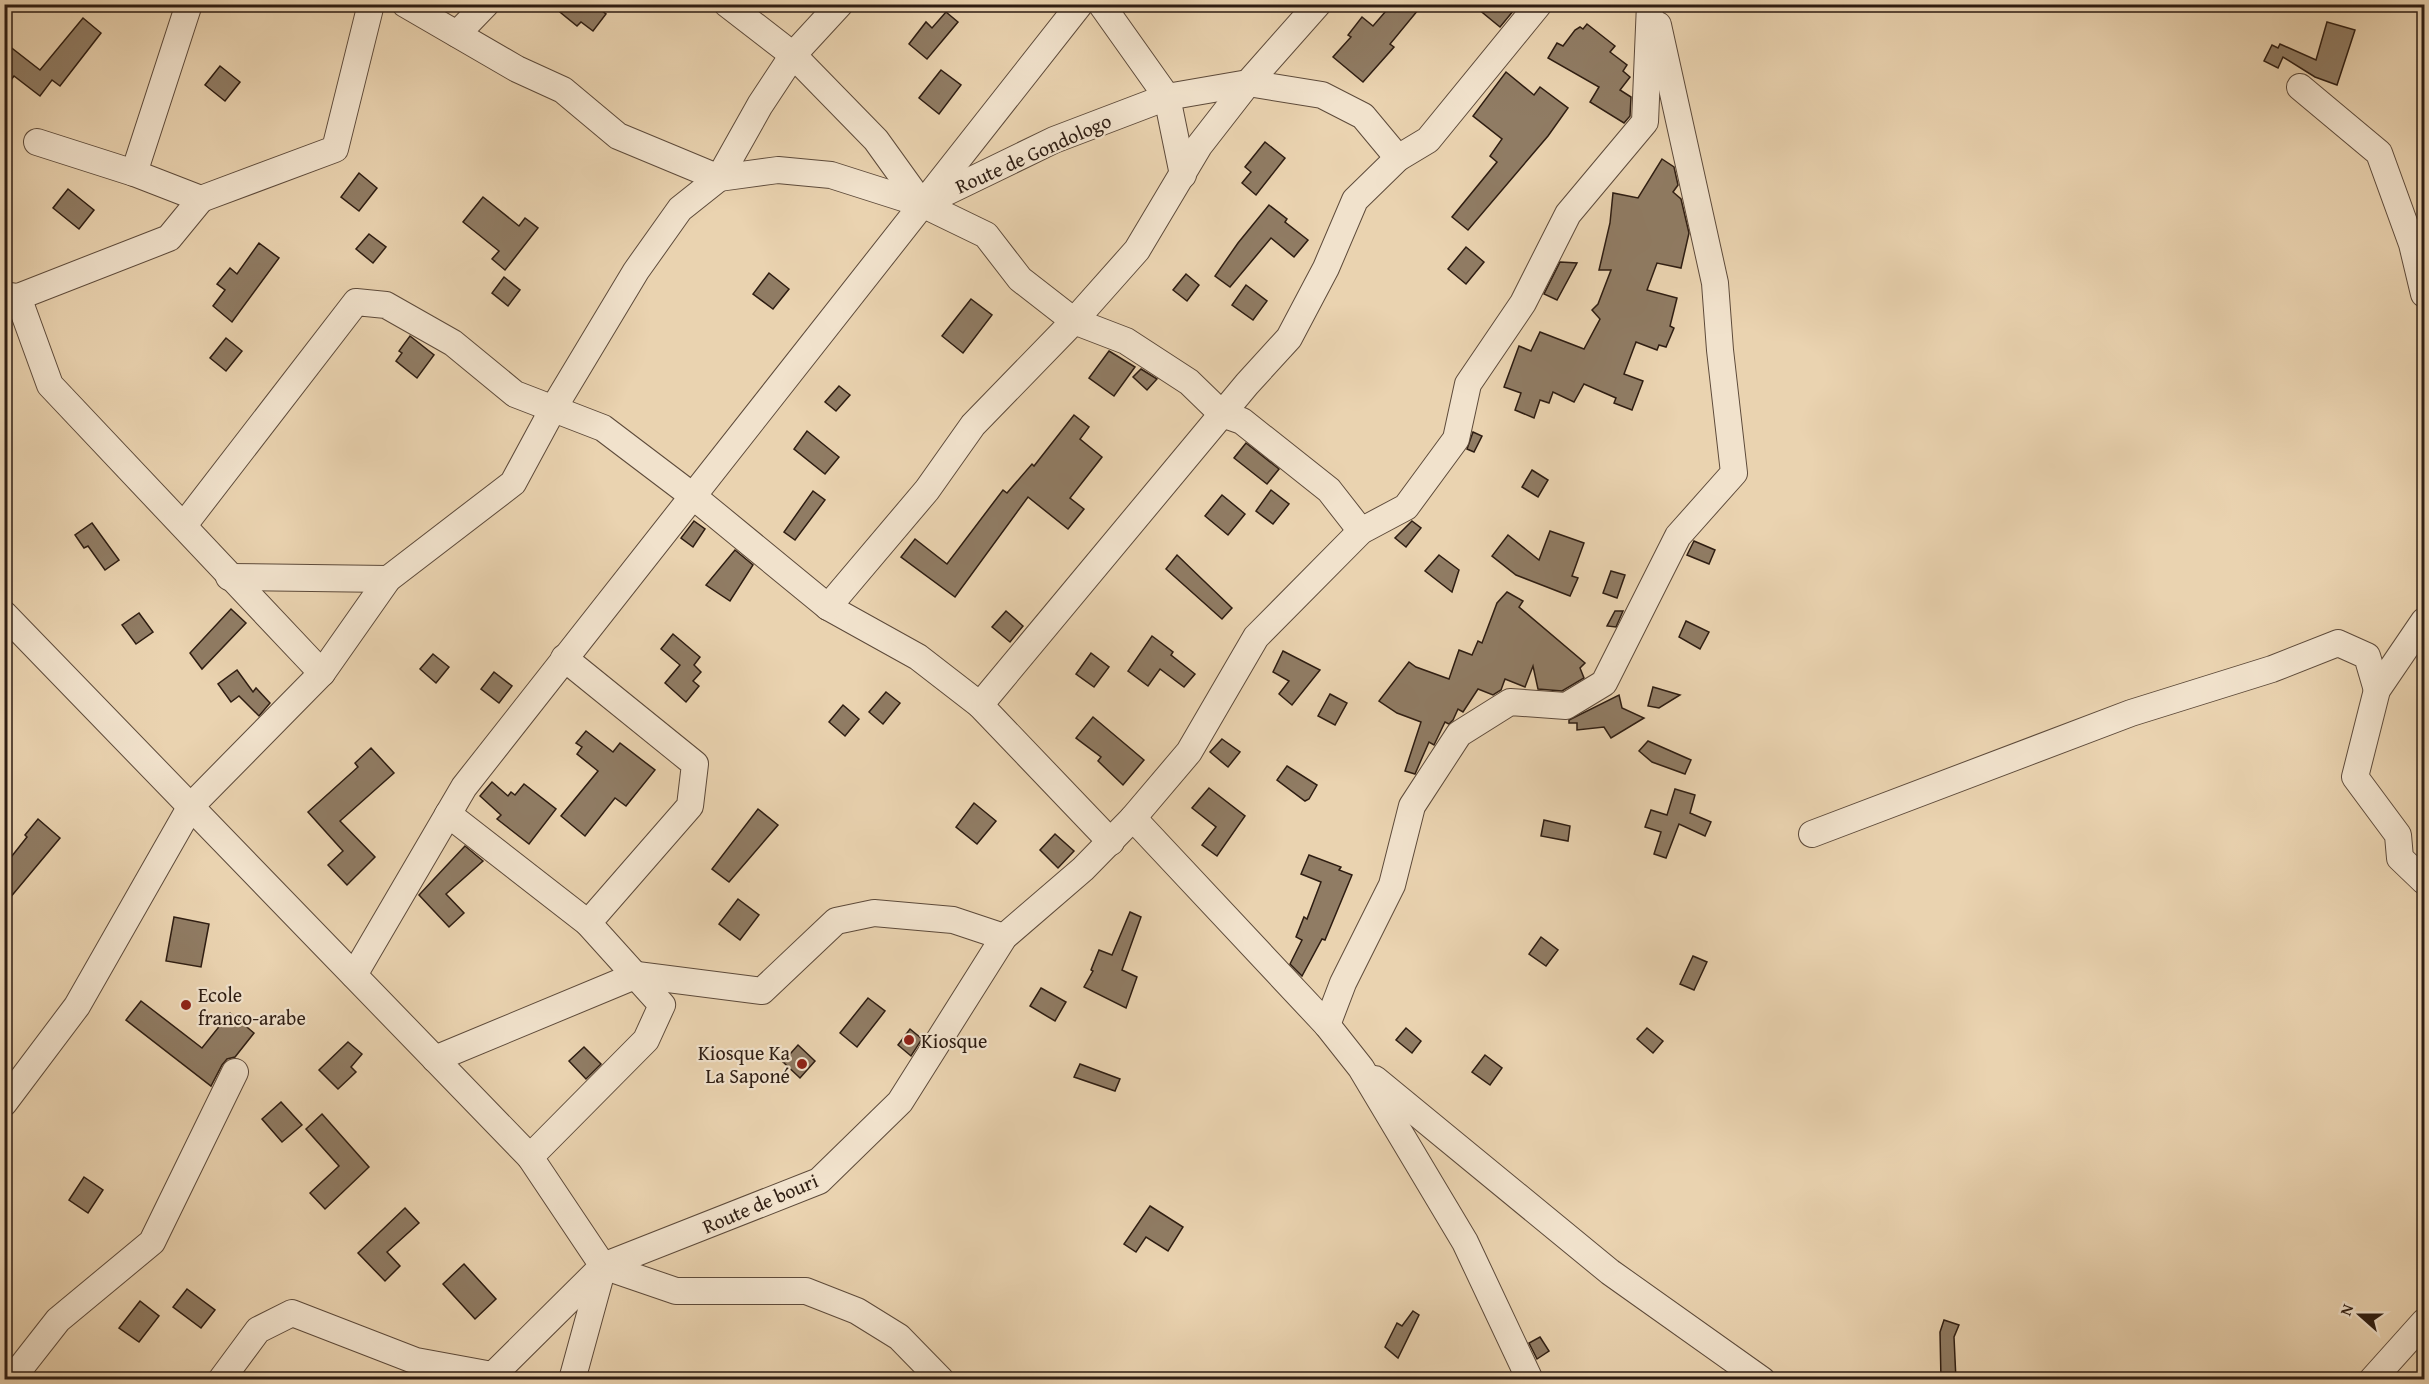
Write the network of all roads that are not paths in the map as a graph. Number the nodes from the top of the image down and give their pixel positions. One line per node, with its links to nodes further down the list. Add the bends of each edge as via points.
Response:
1 (189, 4): 19 (street)
2 (371, 4): 22 (street, via 334,149)
3 (405, 4): 12 (street)
4 (486, 4): 12 (street)
5 (727, 4): 13 (street)
6 (840, 4): 13 (street)
7 (1080, 4): 23 (street)
8 (1101, 4): 16 (street)
9 (1318, 4): 14 (street)
10 (1539, 4): 18 (street, via 1428,140)
11 (1652, 4): 31 (street, Route de bouri, via 1646,122 1568,214 1524,303 1468,384 1456,439 1406,507); 51 (street, via 1715,283 1734,473 1678,536 1604,682 1566,706 1510,702 1459,734 1412,806 1392,885 1343,983)
12 (458, 34): 21 (street, via 517,69 563,90 618,136)
13 (793, 55): 21 (street); 23 (street, via 876,140)
14 (1248, 83): 16 (street, Route de Gondologo); 18 (street, Route de Gondologo, via 1322,95 1363,116); 20 (street, via 1199,146)
15 (2300, 87): 24 (street, via 2379,153 2412,244)
16 (1167, 97): 20 (street); 23 (street, Route de Gondologo, via 1054,140)
17 (37, 142): 19 (street)
18 (1398, 158): 28 (street, via 1355,200 1326,268 1289,338)
19 (134, 173): 22 (street)
20 (1183, 175): 26 (street, via 1137,250)
21 (719, 178): 23 (street, via 778,170 831,175); 27 (street, via 680,209 636,271)
22 (201, 200): 25 (street, via 169,238)
23 (922, 204): 26 (street, via 986,235 1020,279); 29 (street)
24 (2424, 294)
25 (11, 296): 30 (street, via 50,384)
26 (1074, 321): 28 (street, via 1126,341 1188,382); 34 (street, via 973,425 927,490)
27 (554, 409): 29 (street, via 603,428); 30 (street, via 515,394 453,343 386,305 356,302); 33 (street, via 513,483)
28 (1222, 414): 31 (street, via 1242,421 1329,490); 40 (street)
29 (694, 497): 34 (street); 37 (street)
30 (184, 525): 32 (street)
31 (1361, 531): 43 (street, Route de bouri, via 1256,637 1189,752)
32 (229, 577): 33 (street); 38 (street)
33 (388, 579): 38 (street)
34 (828, 607): 40 (street, via 918,657)
35 (4, 614): 41 (street)
36 (2424, 621): 39 (street)
37 (564, 657): 42 (street, via 464,787); 47 (street, via 695,764 690,806)
38 (322, 673): 41 (street)
39 (2377, 690): 44 (street, via 2367,656 2338,644 2131,713); 46 (street, via 2355,777 2398,835 2400,858)
40 (980, 705): 45 (street)
41 (190, 806): 49 (street); 55 (street, via 77,1006)
42 (448, 814): 47 (street); 49 (street)
43 (1133, 818): 45 (street, Route de bouri); 51 (street)
44 (1812, 834)
45 (1111, 842): 48 (street, Route de bouri)
46 (2424, 880)
47 (588, 923): 50 (street)
48 (1004, 937): 50 (street, via 953,920 874,913 836,921 762,991); 57 (street, Route de bouri, via 900,1102 819,1181)
49 (354, 975): 52 (street)
50 (637, 975): 52 (street); 56 (street, via 662,1005 646,1040)
51 (1327, 1025): 53 (street)
52 (435, 1059): 56 (street)
53 (1361, 1068): 64 (street, via 1465,1242); 65 (street, via 1610,1272)
54 (235, 1072): 60 (street, via 152,1242 58,1320)
55 (4, 1103)
56 (530, 1157): 57 (street)
57 (603, 1266): 59 (street, Route de bouri); 62 (street); 63 (street, via 676,1291 806,1291 857,1311 899,1337)
58 (2424, 1322): 66 (street)
59 (490, 1378): 61 (street, via 416,1361 292,1313 258,1330)
60 (11, 1380)
61 (221, 1380)
62 (572, 1380)
63 (941, 1380)
64 (1530, 1380)
65 (1762, 1380)
66 (2372, 1380)

